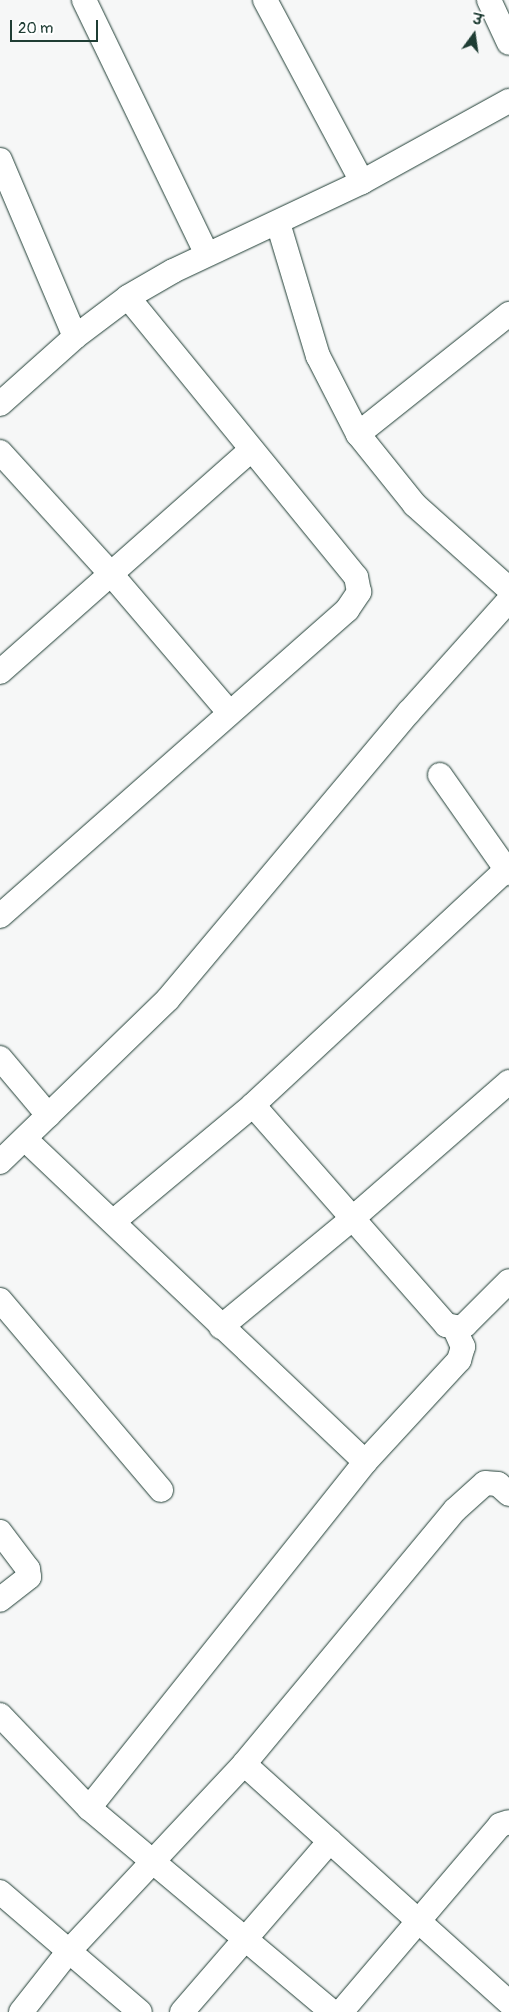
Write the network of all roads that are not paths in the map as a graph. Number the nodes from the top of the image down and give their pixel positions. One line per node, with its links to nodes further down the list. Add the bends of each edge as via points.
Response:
1 (84, 0): 9 (street)
2 (264, 0): 7 (street)
3 (489, 0): 4 (street)
4 (509, 42)
5 (509, 101): 7 (street)
6 (0, 160): 12 (street)
7 (362, 182): 8 (street)
8 (278, 223): 9 (street); 14 (street, via 318,356)
9 (207, 254): 10 (street)
10 (128, 297): 12 (street); 15 (street)
11 (509, 314): 14 (street)
12 (75, 337): 13 (street)
13 (0, 404)
14 (358, 434): 18 (street, via 415,506)
15 (250, 450): 17 (street); 20 (street, via 356,577 359,592 347,610)
16 (0, 452): 17 (street)
17 (111, 574): 19 (street); 20 (street)
18 (507, 586): 27 (street, via 408,712 168,999)
19 (0, 672)
20 (229, 712): 23 (street)
21 (440, 775): 22 (street)
22 (508, 870): 26 (street)
23 (0, 916)
24 (0, 1058): 27 (street)
25 (509, 1082): 30 (street)
26 (253, 1105): 30 (street); 31 (street)
27 (48, 1115): 28 (street)
28 (25, 1139): 29 (street); 31 (street)
29 (0, 1162)
30 (353, 1218): 34 (street); 35 (street, via 442,1322)
31 (114, 1221): 34 (street)
32 (509, 1281): 35 (street, via 474,1318 459,1328)
33 (0, 1300): 37 (street)
34 (221, 1327): 36 (street)
35 (454, 1327): 36 (street, via 463,1347 460,1360)
36 (365, 1462): 43 (street)
37 (161, 1490)
38 (509, 1494): 42 (street, via 498,1484 485,1483 454,1510)
39 (0, 1532): 40 (street, via 28,1569 29,1577)
40 (0, 1600)
41 (0, 1715): 43 (street)
42 (244, 1764): 45 (street); 46 (street)
43 (89, 1808): 46 (street)
44 (509, 1822): 48 (street, via 500,1825)
45 (330, 1841): 48 (street); 49 (street)
46 (155, 1862): 49 (street); 50 (street)
47 (0, 1892): 50 (street)
48 (417, 1923): 51 (street); 56 (street)
49 (246, 1938): 54 (street); 55 (street)
50 (69, 1951): 52 (street); 53 (street)
51 (506, 2004)
52 (21, 2012)
53 (140, 2012)
54 (182, 2012)
55 (332, 2012)
56 (341, 2012)

